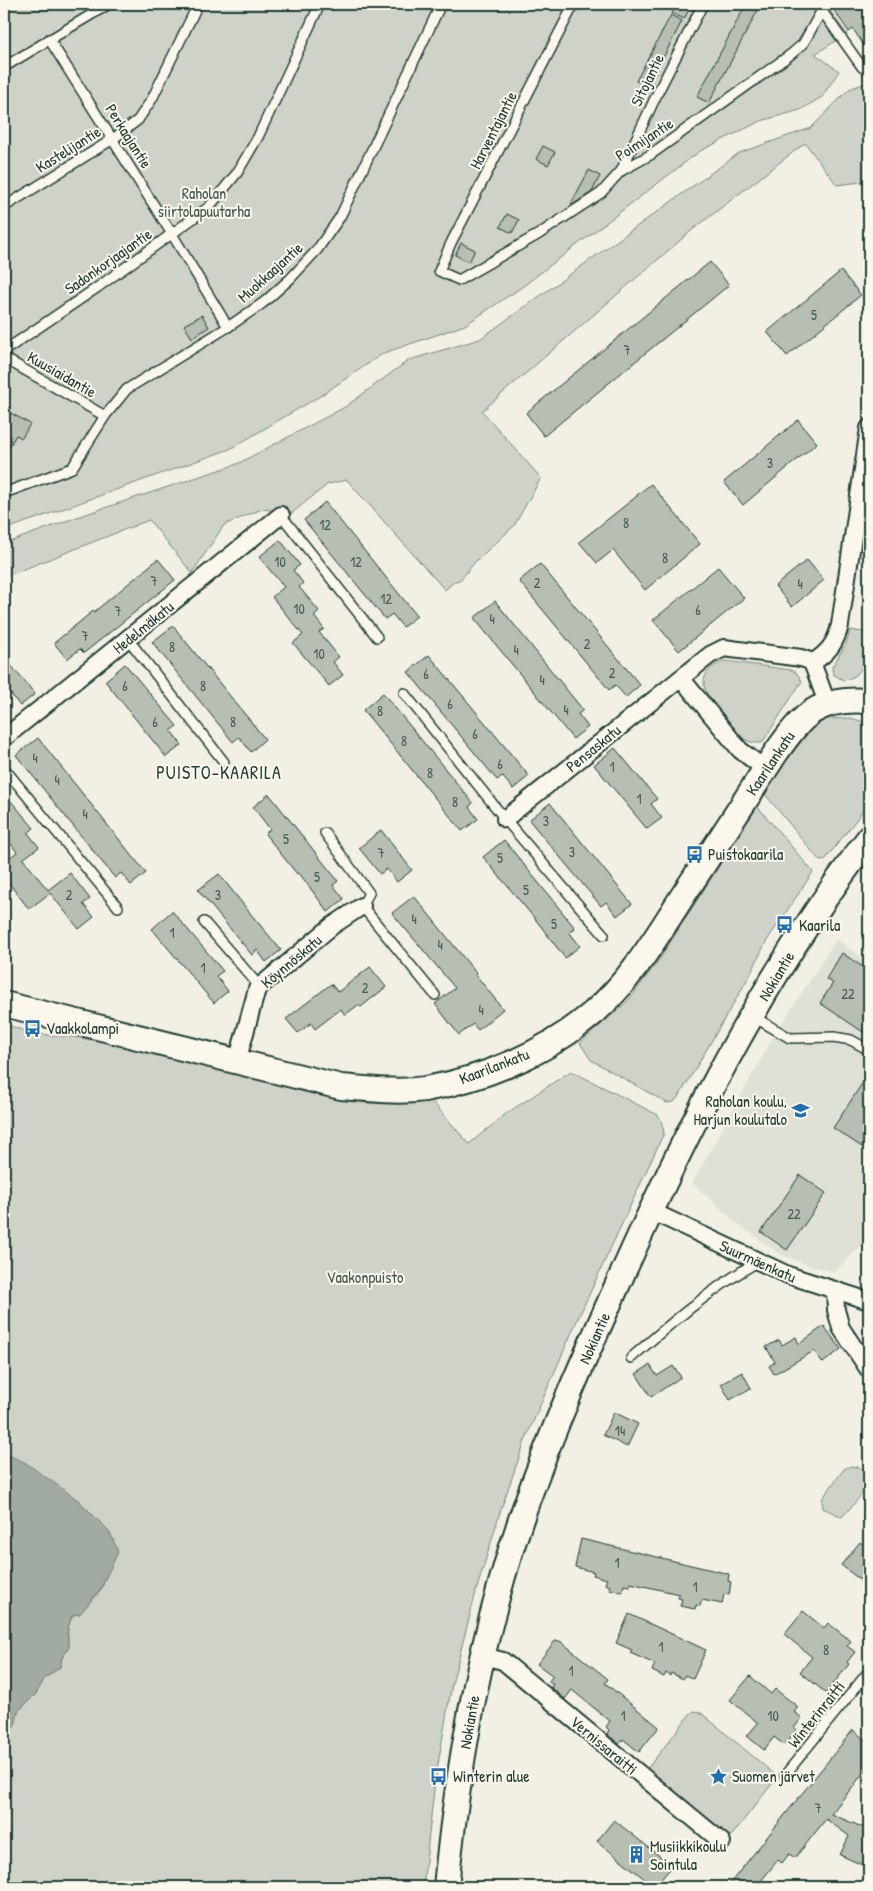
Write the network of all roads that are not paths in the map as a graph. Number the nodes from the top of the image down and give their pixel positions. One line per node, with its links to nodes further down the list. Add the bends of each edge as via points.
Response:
1 (109, 4): 8 (lane)
2 (198, 4): 11 (lane, Kastelijantie, via 152,100 138,120)
3 (320, 4): 14 (lane, Sadonkorjaajantie, via 258,137 237,173 209,207)
4 (441, 4): 16 (lane, Muokkaajantie, via 340,217 317,250 290,279)
5 (574, 4): 15 (lane, Harventajantie)
6 (703, 4): 12 (lane, Sitojantie)
7 (820, 7): 10 (lane, via 862,67); 12 (lane, Poimijantie, via 803,44 650,155)
8 (49, 39): 9 (lane); 11 (lane, Perkaajantie)
9 (4, 67)
10 (869, 70)
11 (113, 140): 13 (lane, Kastelijantie); 14 (lane, Perkaajantie)
12 (621, 171): 15 (lane, Poimijantie, via 601,193 555,224 458,280)
13 (4, 207)
14 (172, 234): 16 (lane, Perkaajantie); 17 (lane, Sadonkorjaajantie)
15 (439, 270)
16 (228, 327): 19 (lane, Muokkaajantie, via 127,389)
17 (4, 351)
18 (4, 358): 19 (lane, Kuusiaidantie)
19 (105, 416): 21 (lane, Muokkaajantie, via 72,468)
20 (869, 428): 25 (street, via 840,625 833,645)
21 (4, 493)
22 (281, 515): 23 (lane); 24 (street, Hedelmäkatu)
23 (377, 637)
24 (128, 639): 30 (street, Hedelmäkatu); 31 (lane)
25 (812, 663): 26 (street, Pensaskatu, via 801,658 724,648); 29 (street)
26 (682, 678): 33 (street, via 744,754); 34 (street, Pensaskatu)
27 (404, 693): 34 (lane)
28 (869, 697): 29 (main road)
29 (827, 703): 33 (main road, Kaarilankatu, via 797,724)
30 (4, 738)
31 (224, 762)
32 (4, 768): 38 (lane)
33 (766, 769): 46 (main road, Kaarilankatu, via 637,965 593,1014 526,1056 474,1077 424,1089 381,1090 342,1087)
34 (505, 819): 40 (lane)
35 (325, 833): 37 (lane, via 369,893)
36 (869, 838): 44 (main road, Nokiantie, via 824,900)
37 (362, 906): 41 (street, Köynnöskatu, via 332,926); 42 (lane)
38 (118, 907)
39 (204, 922): 41 (lane)
40 (604, 935)
41 (260, 987): 46 (street, Köynnöskatu)
42 (435, 995)
43 (4, 1004): 46 (main road, Kaarilankatu)
44 (752, 1016): 45 (lane, via 790,1038 834,1037 850,1040); 47 (main road, Nokiantie, via 694,1121)
45 (869, 1050)
46 (238, 1062)
47 (651, 1211): 48 (street, Suurmäenkatu); 53 (main road, Nokiantie, via 578,1371 549,1445 520,1523)
48 (757, 1262): 49 (street, Suurmäenkatu); 51 (lane, via 683,1313)
49 (835, 1291): 50 (street, Suurmäenkatu); 52 (street, via 841,1328)
50 (869, 1301)
51 (631, 1358)
52 (869, 1370)
53 (483, 1656): 56 (street, Vernissaraitti, via 503,1661); 57 (main road, Nokiantie, via 458,1780)
54 (869, 1671): 55 (lane, Winterinraitti)
55 (785, 1775)
56 (722, 1842)
57 (446, 1887)

